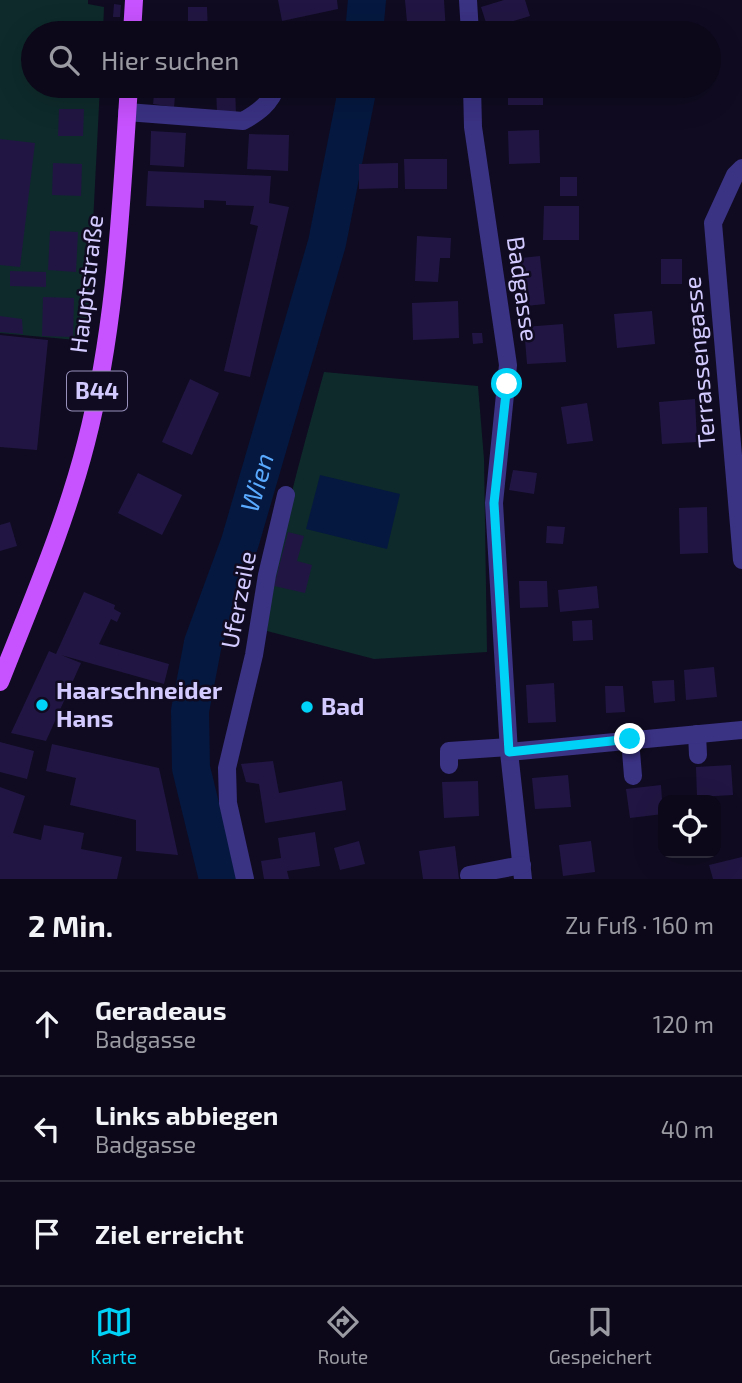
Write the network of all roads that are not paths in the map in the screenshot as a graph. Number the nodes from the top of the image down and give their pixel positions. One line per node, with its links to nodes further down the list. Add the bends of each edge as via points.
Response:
1 (134, 0): 3 (main road)
2 (468, 0): 4 (street)
3 (133, 21)
4 (469, 21)
5 (128, 98): 8 (main road, Hauptstraße / B44)
6 (271, 98): 8 (street, via 243,121)
7 (472, 98): 16 (street, Badgasse, via 508,365 494,503)
8 (127, 112): 12 (main road, Hauptstraße / B44, via 112,293 87,440 61,527)
9 (742, 168): 11 (street, Terrassengasse, via 713,223)
10 (286, 495): 22 (street, Uferzeile, via 227,768 228,803)
11 (742, 560)
12 (0, 682)
13 (742, 730): 14 (street)
14 (697, 734): 15 (street); 17 (street)
15 (630, 739): 16 (street); 19 (street)
16 (509, 749): 18 (street, via 449,751); 20 (street, Badgasse)
17 (698, 755)
18 (449, 765)
19 (633, 776)
20 (523, 872): 21 (street)
21 (469, 875)
22 (245, 879)

